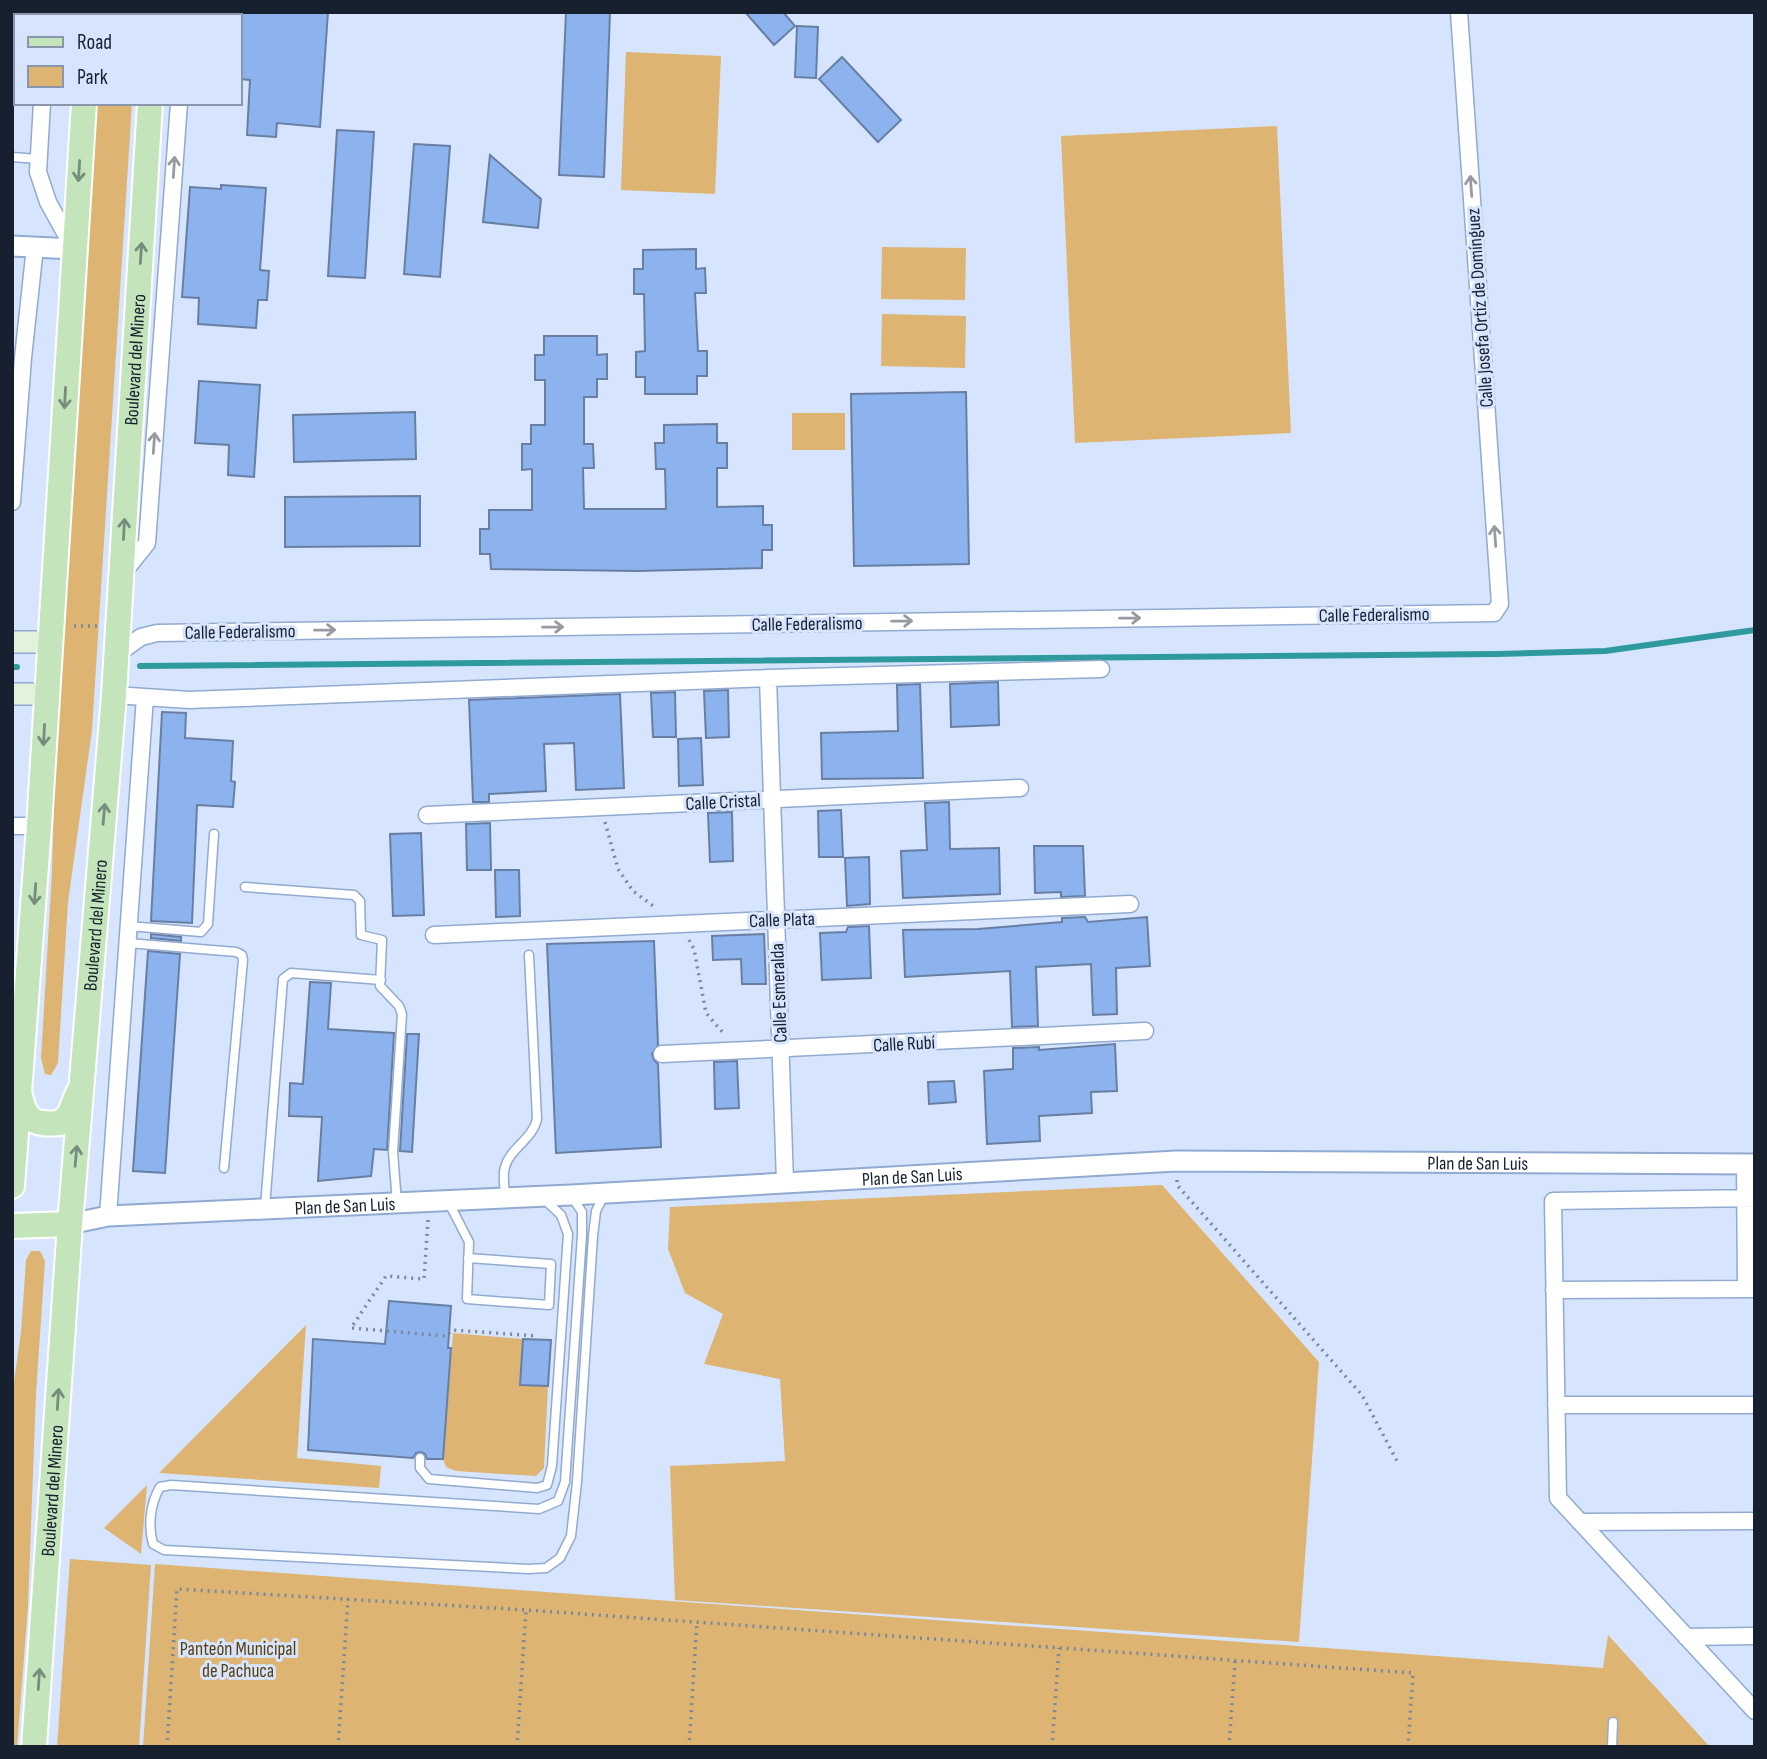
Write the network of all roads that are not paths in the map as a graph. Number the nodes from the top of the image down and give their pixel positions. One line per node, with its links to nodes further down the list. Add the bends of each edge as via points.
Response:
1 (1459, 12): 14 (street, Calle Josefa Ortíz de Domínguez, one-way to 1)
2 (42, 105): 7 (street)
3 (83, 105): 10 (main road, one-way to 10)
4 (150, 105): 13 (main road, Boulevard del Minero, one-way to 4)
5 (179, 105): 13 (street, one-way to 5, via 147,543)
6 (12, 157): 7 (lane)
7 (38, 159): 10 (street, via 37,172 48,202)
8 (12, 246): 9 (street)
9 (35, 247): 10 (street); 11 (street)
10 (74, 249): 15 (main road, one-way to 15)
11 (17, 358): 12 (street)
12 (12, 502)
13 (121, 575): 17 (main road, Boulevard del Minero)
14 (1500, 604): 17 (street, Calle Federalismo, one-way to 14, via 141,637 157,633 1494,612)
15 (50, 634): 16 (main road); 21 (main road)
16 (12, 642)
17 (116, 655): 22 (main road, Boulevard del Minero)
18 (1101, 669): 19 (street)
19 (768, 678): 23 (street, via 189,700); 25 (street, Calle Esmeralda)
20 (12, 694): 21 (main road)
21 (46, 694): 28 (main road, one-way to 28)
22 (114, 695): 23 (street); 41 (main road, Boulevard del Minero, one-way to 22)
23 (145, 697): 33 (street)
24 (1020, 788): 25 (street, Calle Cristal)
25 (772, 799): 26 (street, Calle Cristal); 32 (street, Calle Esmeralda)
26 (427, 815)
27 (12, 826): 28 (street)
28 (39, 826): 37 (main road, one-way to 37)
29 (214, 834): 33 (lane, via 206,929)
30 (245, 887): 36 (lane, via 354,894 360,901 360,935 382,940)
31 (1130, 904): 32 (street, Calle Plata)
32 (776, 920): 34 (street, Calle Plata); 39 (street, Calle Esmeralda)
33 (129, 935): 44 (lane, via 242,955); 55 (street)
34 (434, 935)
35 (529, 955): 50 (lane, via 537,1119 506,1164)
36 (381, 980): 53 (lane, via 382,991 402,1014 393,1152); 54 (lane, via 291,973 283,979)
37 (20, 988): 42 (main road)
38 (1145, 1031): 39 (street, Calle Rubí)
39 (780, 1049): 40 (street, Calle Rubí); 45 (street, Calle Esmeralda)
40 (662, 1054)
41 (82, 1078): 42 (main road, via 69,1115 60,1124 31,1120); 56 (main road, Boulevard del Minero, one-way to 41)
42 (19, 1092): 46 (main road)
43 (1750, 1164): 45 (street, Plan de San Luis, via 1176,1161); 51 (street)
44 (224, 1168)
45 (785, 1182): 47 (street, Plan de San Luis)
46 (12, 1186)
47 (605, 1193): 48 (street, Plan de San Luis); 48 (lane, via 596,1211 593,1236 577,1482 570,1536 560,1558 545,1568 529,1569 163,1550 153,1544 153,1499 160,1488 171,1485 539,1509 558,1502 565,1482 582,1235 582,1212)
48 (570, 1195): 49 (street, Plan de San Luis)
49 (541, 1196): 50 (street, Plan de San Luis); 63 (lane, via 561,1215 568,1234 547,1485 537,1488 429,1479 420,1468)
50 (505, 1198): 52 (street, Plan de San Luis)
51 (1750, 1198): 59 (street); 60 (street, via 1553,1201)
52 (438, 1200): 53 (street, Plan de San Luis); 58 (lane, via 469,1242)
53 (397, 1203): 54 (street, Plan de San Luis)
54 (265, 1208): 55 (street, Plan de San Luis)
55 (108, 1216): 56 (street, Plan de San Luis)
56 (70, 1224): 57 (main road); 70 (main road, Boulevard del Minero, one-way to 56)
57 (12, 1226)
58 (468, 1258): 58 (lane, via 467,1299 549,1305 551,1264)
59 (1750, 1289): 60 (street)
60 (1554, 1290): 61 (street)
61 (1556, 1405): 62 (street); 65 (street, via 1558,1498)
62 (1755, 1405)
63 (420, 1458)
64 (1755, 1521): 65 (street)
65 (1580, 1522): 67 (street)
66 (1755, 1636): 67 (street)
67 (1686, 1637): 68 (street)
68 (1755, 1711)
69 (1614, 1722): 71 (lane)
70 (34, 1747)
71 (1612, 1747)

